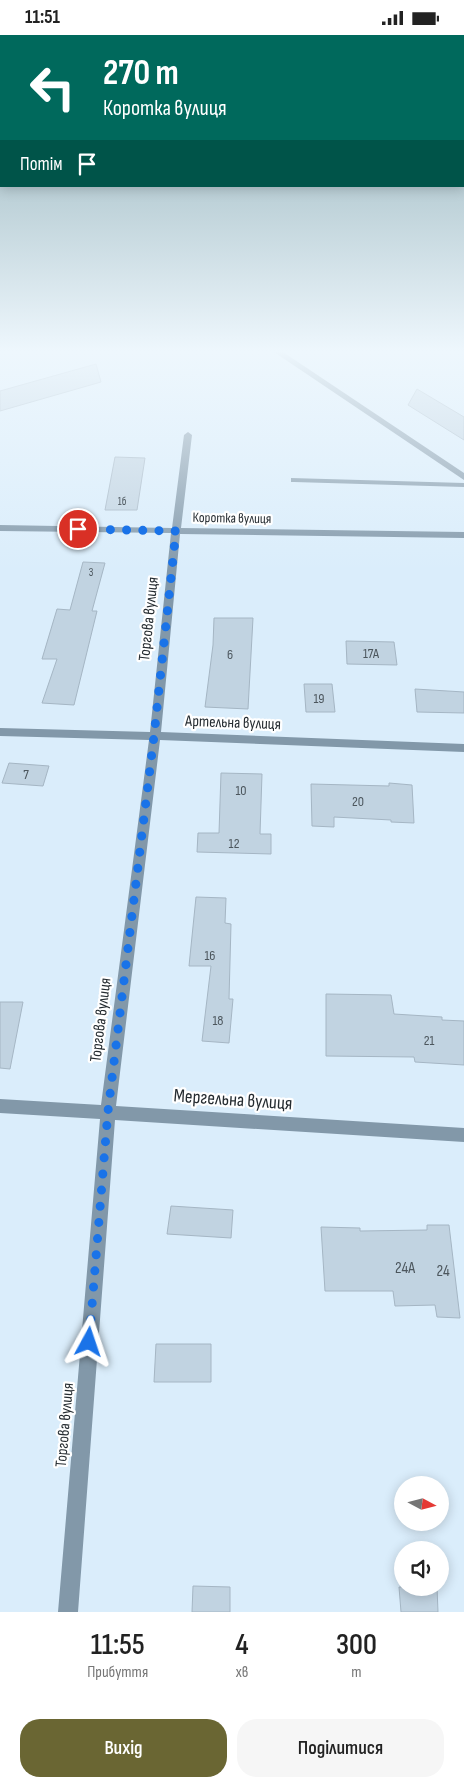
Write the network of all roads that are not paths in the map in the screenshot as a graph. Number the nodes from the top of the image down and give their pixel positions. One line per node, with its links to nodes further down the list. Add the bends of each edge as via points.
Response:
1 (384, 424): 3 (street)
2 (188, 435): 7 (street, Торгова вулиця)
3 (464, 477)
4 (294, 480): 5 (lane)
5 (464, 485)
6 (0, 528): 7 (street, Коротка вулиця)
7 (176, 531): 8 (street, Коротка вулиця); 10 (street, Торгова вулиця)
8 (464, 535)
9 (0, 732): 10 (street, Артельна вулиця)
10 (154, 736): 11 (street, Артельна вулиця); 13 (street, Торгова вулиця)
11 (464, 748)
12 (0, 1106): 13 (street, Мергельна вулиця)
13 (108, 1111): 14 (street, Мергельна вулиця); 15 (street, Торгова вулиця)
14 (464, 1135)
15 (68, 1612)

